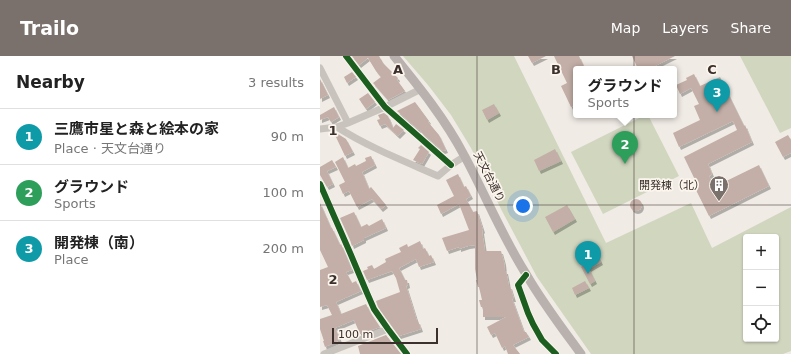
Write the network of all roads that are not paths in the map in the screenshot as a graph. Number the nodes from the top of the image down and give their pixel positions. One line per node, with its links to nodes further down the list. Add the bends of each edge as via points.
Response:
1 (346, 56): 5 (street)
2 (394, 56): 4 (main road, 天文台通り)
3 (320, 68): 6 (street)
4 (421, 89): 5 (street); 9 (main road, 天文台通り, via 442,118)
5 (386, 107): 6 (street); 10 (street)
6 (348, 123): 7 (street)
7 (337, 127): 8 (street); 10 (street, via 438,176)
8 (320, 129)
9 (464, 156): 10 (street); 12 (main road, 天文台通り)
10 (451, 165)
11 (320, 184): 13 (street, via 366,293)
12 (526, 275): 16 (street, via 518,284 528,313 542,340); 17 (main road, 天文台通り)
13 (388, 329): 14 (street); 15 (street)
14 (324, 354)
15 (407, 354)
16 (556, 354)
17 (581, 354)

